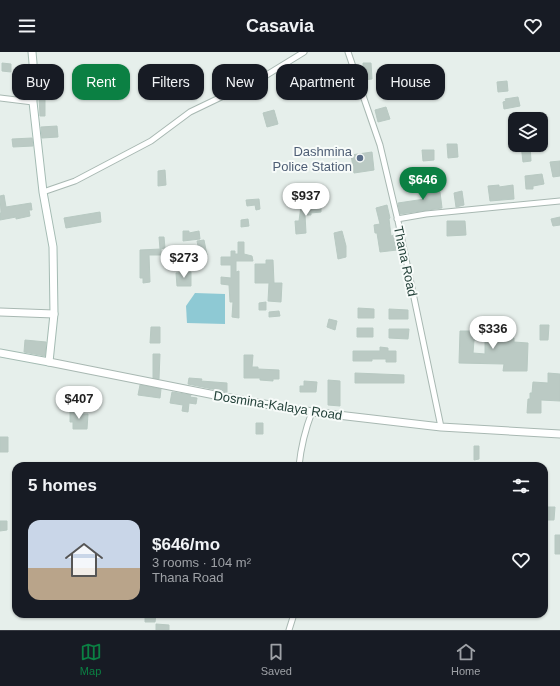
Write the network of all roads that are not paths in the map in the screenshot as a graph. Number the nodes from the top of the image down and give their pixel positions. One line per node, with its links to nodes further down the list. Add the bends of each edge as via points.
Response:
1 (32, 52): 5 (street)
2 (304, 52): 6 (street, via 265,76 190,112 146,144 75,181)
3 (348, 52): 8 (street, Thana Road, via 380,145)
4 (0, 98): 5 (street)
5 (33, 102): 6 (street)
6 (43, 192): 10 (street, via 53,247)
7 (560, 201): 8 (street)
8 (397, 219): 14 (street, Thana Road)
9 (0, 312): 10 (street)
10 (54, 314): 12 (street)
11 (0, 353): 12 (street, Dosmina-Kalaya Road)
12 (49, 362): 13 (street, Dosmina-Kalaya Road)
13 (312, 412): 14 (street, Dosmina-Kalaya Road); 16 (street, via 306,426)
14 (441, 426): 15 (street, Dosmina-Kalaya Road)
15 (560, 434)
16 (300, 462)
17 (293, 618): 18 (street)
18 (289, 630)

